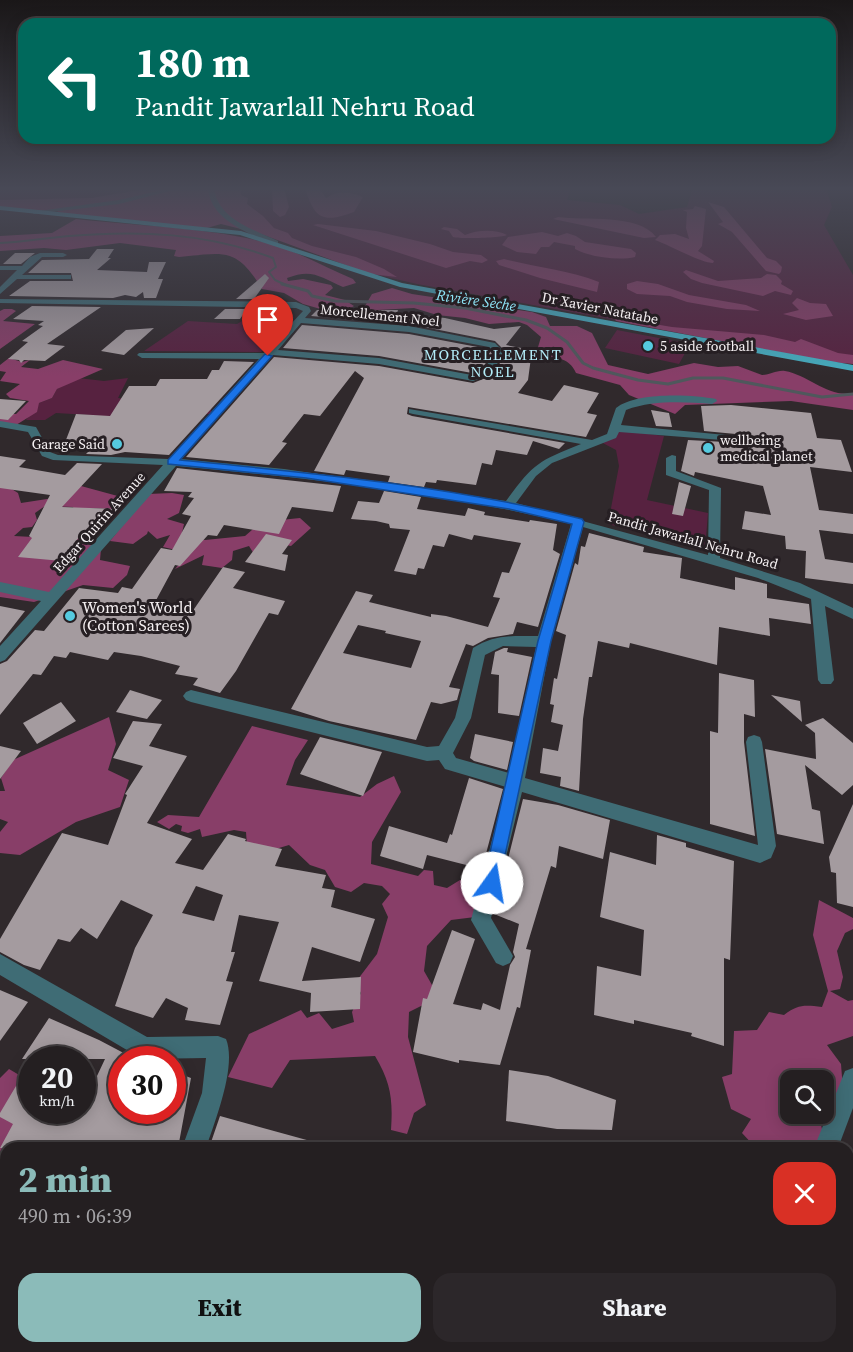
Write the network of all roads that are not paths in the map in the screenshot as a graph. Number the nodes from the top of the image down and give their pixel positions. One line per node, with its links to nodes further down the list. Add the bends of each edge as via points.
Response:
1 (298, 251): 12 (main road, Dr Xavier Natatabe, via 414,288)
2 (63, 255): 4 (street, via 37,256)
3 (0, 268): 4 (street)
4 (23, 268): 5 (street)
5 (14, 277): 6 (street); 7 (street)
6 (68, 277)
7 (0, 292)
8 (0, 301): 9 (street, via 296,305 307,311)
9 (299, 320): 11 (street, Edgar Quirin Avenue); 11 (street, Morcellement Noel, via 409,329 492,345 500,353 486,374 473,378 379,361)
10 (142, 354): 11 (street)
11 (270, 354): 20 (street, Edgar Quirin Avenue)
12 (853, 368)
13 (712, 401): 16 (street, via 670,398 631,404 621,408)
14 (413, 411): 18 (street)
15 (0, 424): 20 (street, Pandit Jawarlall Nehru Road, via 32,429 46,454 57,458)
16 (614, 428): 17 (street); 18 (street, via 608,440)
17 (757, 441)
18 (591, 443): 21 (street, via 538,468)
19 (672, 458): 23 (street, via 670,473 715,488)
20 (172, 462): 21 (street, Pandit Jawarlall Nehru Road, via 284,472); 26 (street, Edgar Quirin Avenue)
21 (509, 506): 22 (street, Pandit Jawarlall Nehru Road)
22 (578, 522): 23 (street, Pandit Jawarlall Nehru Road); 28 (street)
23 (714, 561): 25 (street, Pandit Jawarlall Nehru Road)
24 (0, 587): 26 (street)
25 (817, 596): 27 (street, Pandit Jawarlall Nehru Road); 30 (street)
26 (52, 598): 29 (street, Edgar Quirin Avenue)
27 (853, 614)
28 (544, 641): 33 (street, via 499,639 478,652 461,725); 34 (street)
29 (0, 656)
30 (826, 680)
31 (191, 696): 33 (street, via 427,754)
32 (754, 742): 34 (street, via 767,846 760,854)
33 (443, 753): 34 (street, via 452,764)
34 (515, 784): 35 (street, via 481,920)
35 (502, 956)
36 (0, 964): 38 (street, via 145,1048 218,1047 213,1093)
37 (853, 1079): 39 (street)
38 (196, 1142)
39 (828, 1142)

